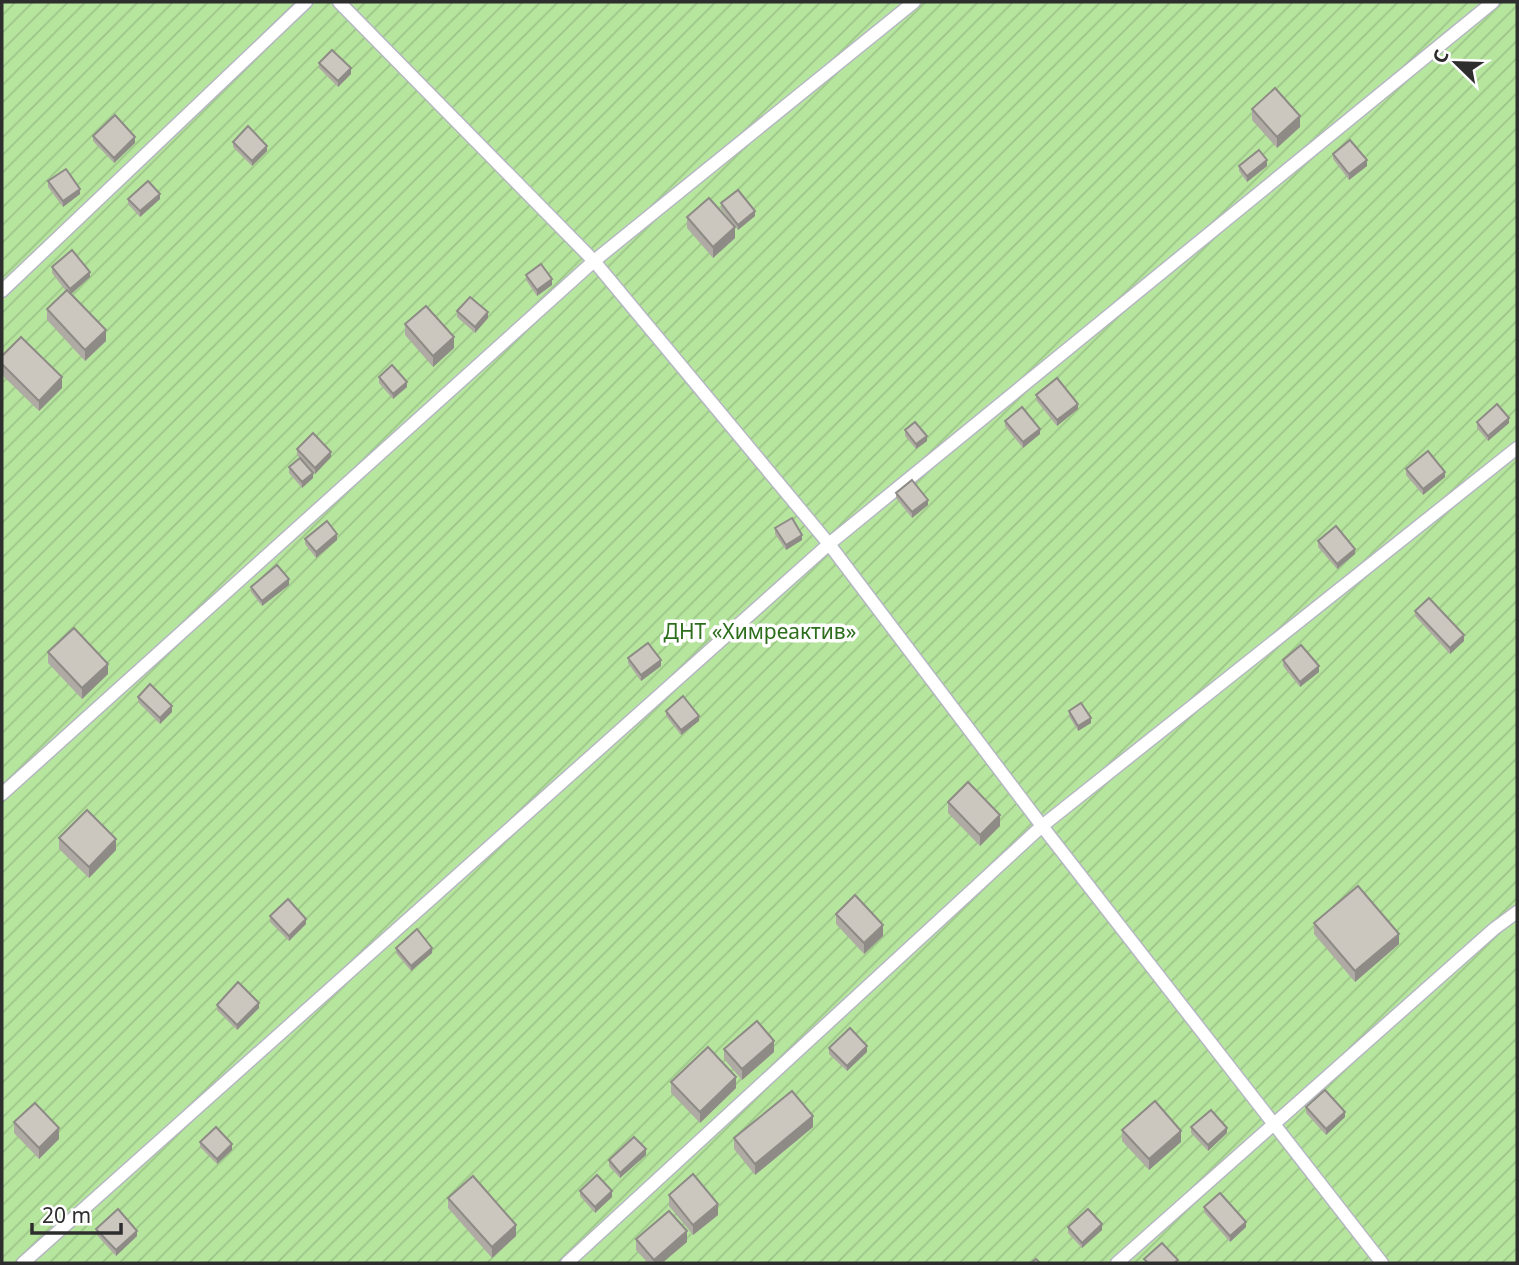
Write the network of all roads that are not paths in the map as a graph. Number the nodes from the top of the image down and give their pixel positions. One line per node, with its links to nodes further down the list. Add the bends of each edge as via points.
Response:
1 (306, 2): 6 (lane)
2 (339, 2): 5 (lane)
3 (914, 2): 5 (lane)
4 (1493, 2): 8 (lane)
5 (594, 261): 8 (lane); 9 (lane)
6 (2, 291)
7 (1517, 448): 10 (lane)
8 (830, 544): 10 (lane); 13 (lane)
9 (2, 794)
10 (1042, 826): 12 (lane); 14 (lane)
11 (1517, 912): 12 (lane)
12 (1273, 1122): 15 (lane); 16 (lane)
13 (23, 1263)
14 (568, 1263)
15 (1117, 1263)
16 (1382, 1263)

